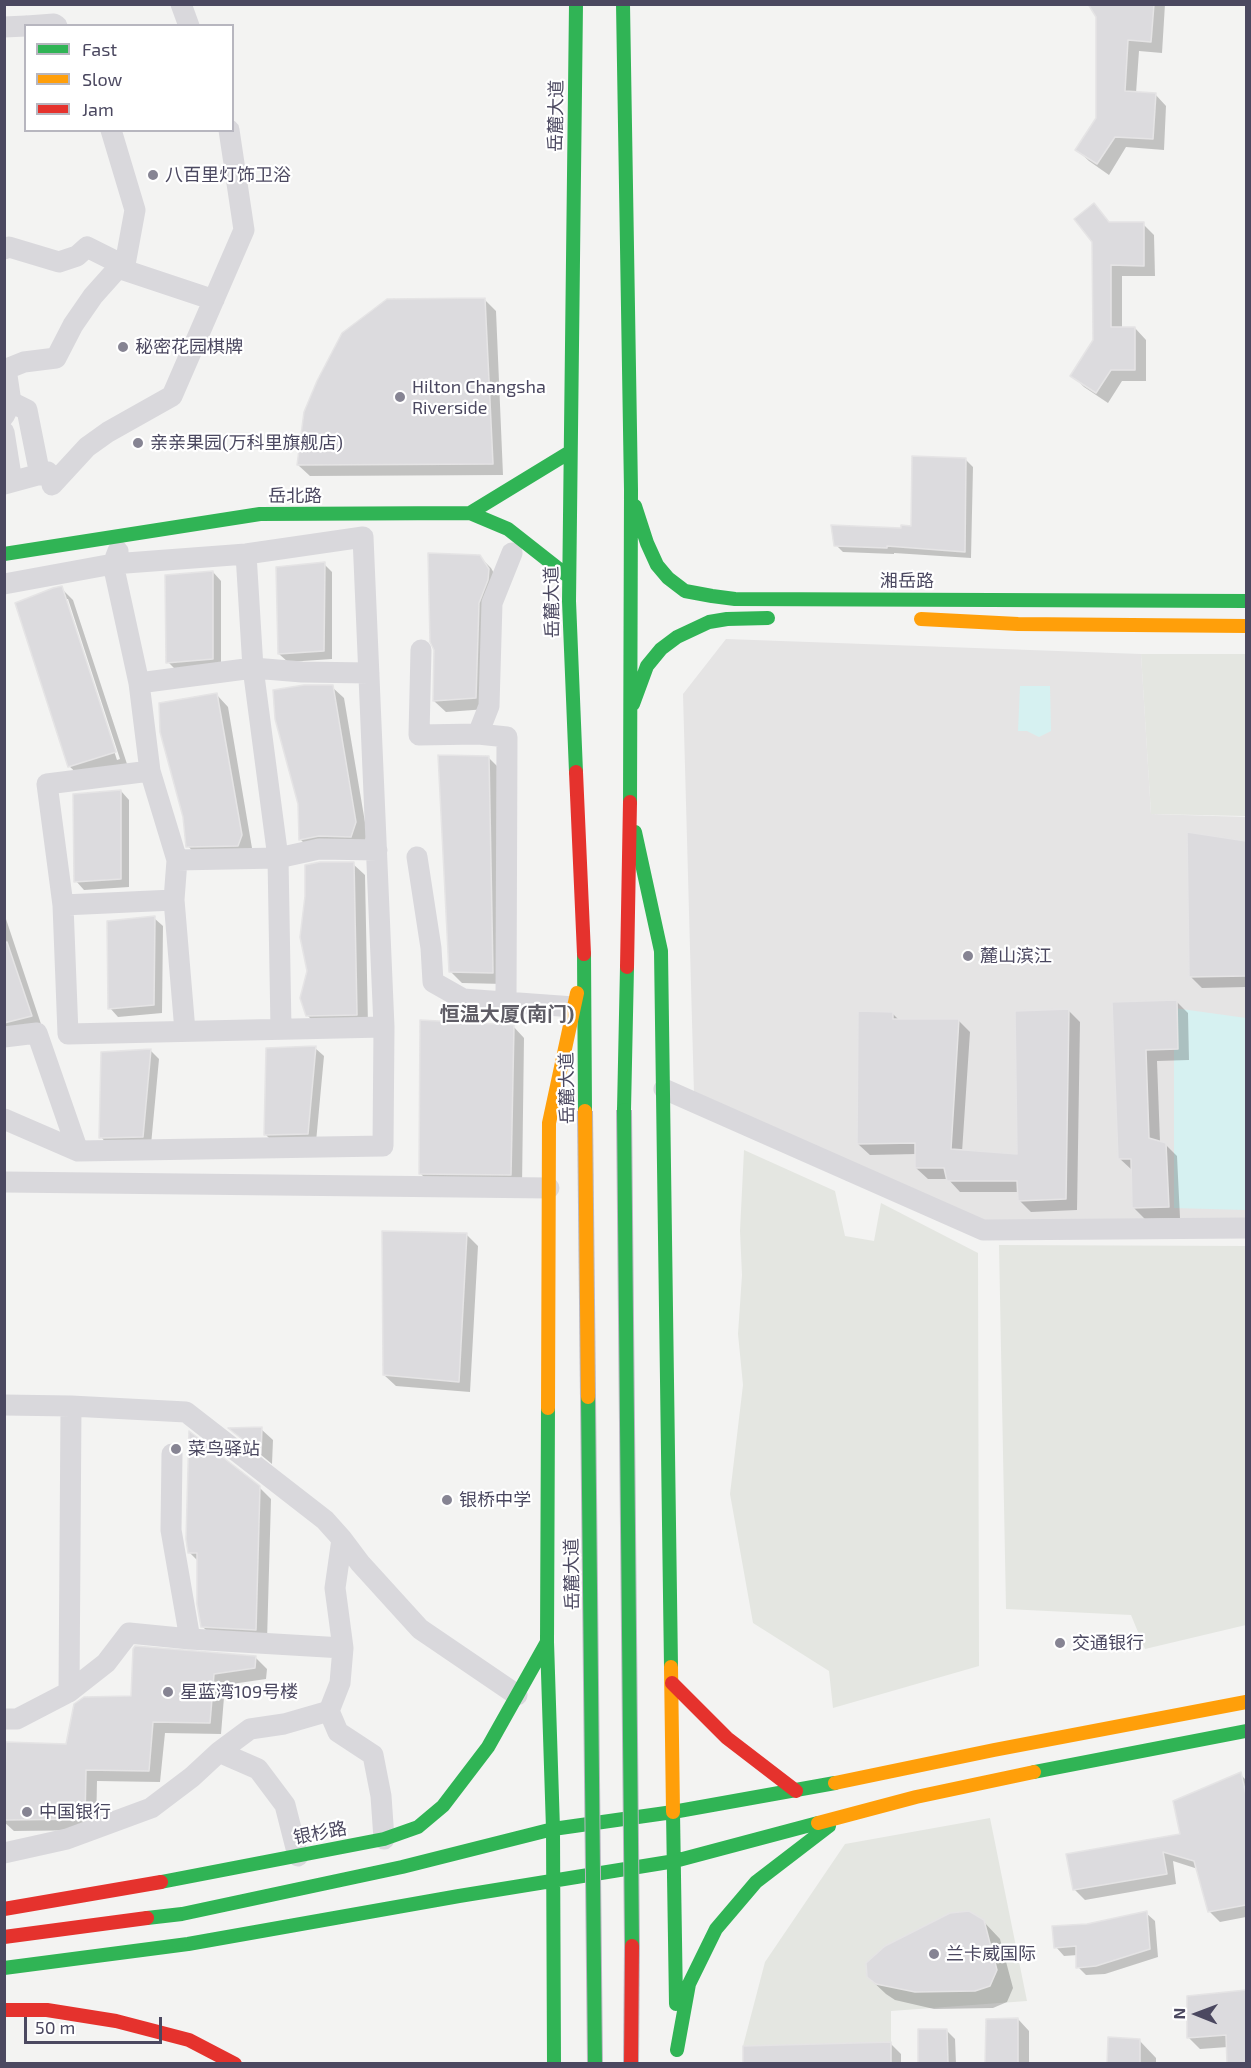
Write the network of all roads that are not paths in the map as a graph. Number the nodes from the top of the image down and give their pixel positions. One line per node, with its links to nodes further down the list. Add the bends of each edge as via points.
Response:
1 (181, 4): 5 (street)
2 (567, 4): 8 (main road)
3 (576, 4): 8 (main road, 岳麓大道)
4 (623, 4): 20 (main road)
5 (188, 24)
6 (24, 26): 7 (street)
7 (4, 27)
8 (576, 51): 17 (main road, 岳麓大道)
9 (112, 132): 12 (street, via 135,210)
10 (229, 132): 13 (street, via 244,230)
11 (4, 249): 12 (street, via 26,251 59,262 77,256 87,247)
12 (124, 270): 13 (street); 14 (street, via 118,268 93,296 56,358)
13 (214, 300): 18 (street, via 172,396 87,447 52,485 48,472)
14 (5, 369): 15 (street)
15 (8, 409): 18 (street, via 27,410)
16 (4, 432): 19 (street)
17 (570, 452): 21 (main road); 27 (main road, 岳麓大道)
18 (40, 475): 19 (street)
19 (8, 483)
20 (631, 490): 29 (main road, 湘岳路, via 657,565 685,591 712,596); 37 (main road)
21 (470, 513): 22 (main road, 岳北路, via 260,514); 27 (main road, 岳北路, via 508,529)
22 (124, 535): 23 (main road, 岳北路); 26 (street)
23 (4, 554)
24 (246, 554): 26 (street); 34 (street); 35 (street, via 363,537)
25 (512, 554): 38 (street, via 492,603 489,706)
26 (113, 564): 28 (street); 36 (street)
27 (569, 577): 47 (main road, 岳麓大道)
28 (4, 584)
29 (1246, 601)
30 (778, 619): 37 (main road, via 709,622 677,637 647,666)
31 (908, 619): 32 (main road)
32 (1246, 626)
33 (421, 650): 38 (street, via 419,735)
34 (253, 668): 35 (street); 36 (street); 43 (street)
35 (369, 673): 41 (street)
36 (139, 683): 39 (street)
37 (630, 712): 40 (main road)
38 (478, 735): 48 (street, via 507,737)
39 (150, 771): 44 (street); 46 (street, via 47,784)
40 (630, 806): 54 (main road, via 661,951); 94 (main road, bridge, via 624,1110)
41 (376, 850): 43 (street, via 320,849); 50 (street)
42 (417, 857): 48 (street, via 434,982 463,999)
43 (278, 858): 44 (street); 51 (street)
44 (177, 860): 45 (street)
45 (174, 900): 46 (street); 52 (street)
46 (63, 905): 52 (street, via 68,1034)
47 (584, 960): 49 (main road); 93 (main road, 岳麓大道, bridge)
48 (506, 1002): 49 (street)
49 (574, 1007): 58 (main road, via 549,1123)
50 (384, 1027): 51 (street); 56 (street, via 383,1146)
51 (281, 1029): 52 (street)
52 (185, 1031)
53 (4, 1037): 56 (street, via 37,1033)
54 (664, 1089): 59 (street, via 983,1230); 67 (main road)
55 (4, 1119): 56 (street)
56 (78, 1151)
57 (4, 1182): 58 (street)
58 (549, 1188): 65 (main road)
59 (1246, 1228)
60 (4, 1405): 61 (street)
61 (71, 1406): 63 (street, via 186,1412 325,1520); 68 (street)
62 (172, 1454): 64 (street, via 171,1530)
63 (342, 1539): 66 (street, via 335,1588); 69 (street, via 420,1629)
64 (190, 1639): 66 (street); 68 (street, via 129,1633 106,1663)
65 (547, 1642): 69 (main road, 银杉路); 78 (main road)
66 (343, 1648): 71 (street, via 340,1683)
67 (672, 1683): 75 (main road, via 727,1738); 76 (main road)
68 (69, 1692): 72 (street, via 17,1719)
69 (517, 1695): 79 (main road, 银杉路, via 488,1747 443,1806 418,1827)
70 (1246, 1702): 75 (main road)
71 (330, 1711): 74 (street, via 284,1724 249,1728); 79 (street, via 338,1732 373,1755)
72 (4, 1719)
73 (1246, 1731): 77 (main road, via 1002,1778)
74 (219, 1752): 80 (street, via 151,1808 67,1839); 81 (street, via 258,1769 285,1805)
75 (796, 1791): 76 (main road)
76 (673, 1812): 78 (main road); 82 (main road)
77 (840, 1817): 82 (main road); 90 (main road, via 756,1882 716,1929 689,1984)
78 (553, 1829): 83 (main road); 86 (main road, via 402,1867 182,1914)
79 (384, 1839): 81 (main road, 银杉路)
80 (4, 1853)
81 (298, 1856): 84 (main road, 银杉路)
82 (675, 1861): 83 (main road); 90 (main road)
83 (554, 1881): 88 (main road, via 188,1944); 92 (main road)
84 (4, 1909)
85 (4, 1920): 86 (main road)
86 (22, 1935): 87 (main road)
87 (4, 1937)
88 (4, 1968)
89 (4, 2010): 91 (main road, via 46,2010 116,2021 189,2040)
90 (677, 2056)
91 (235, 2064)
92 (554, 2064)
93 (595, 2064)
94 (631, 2064)

